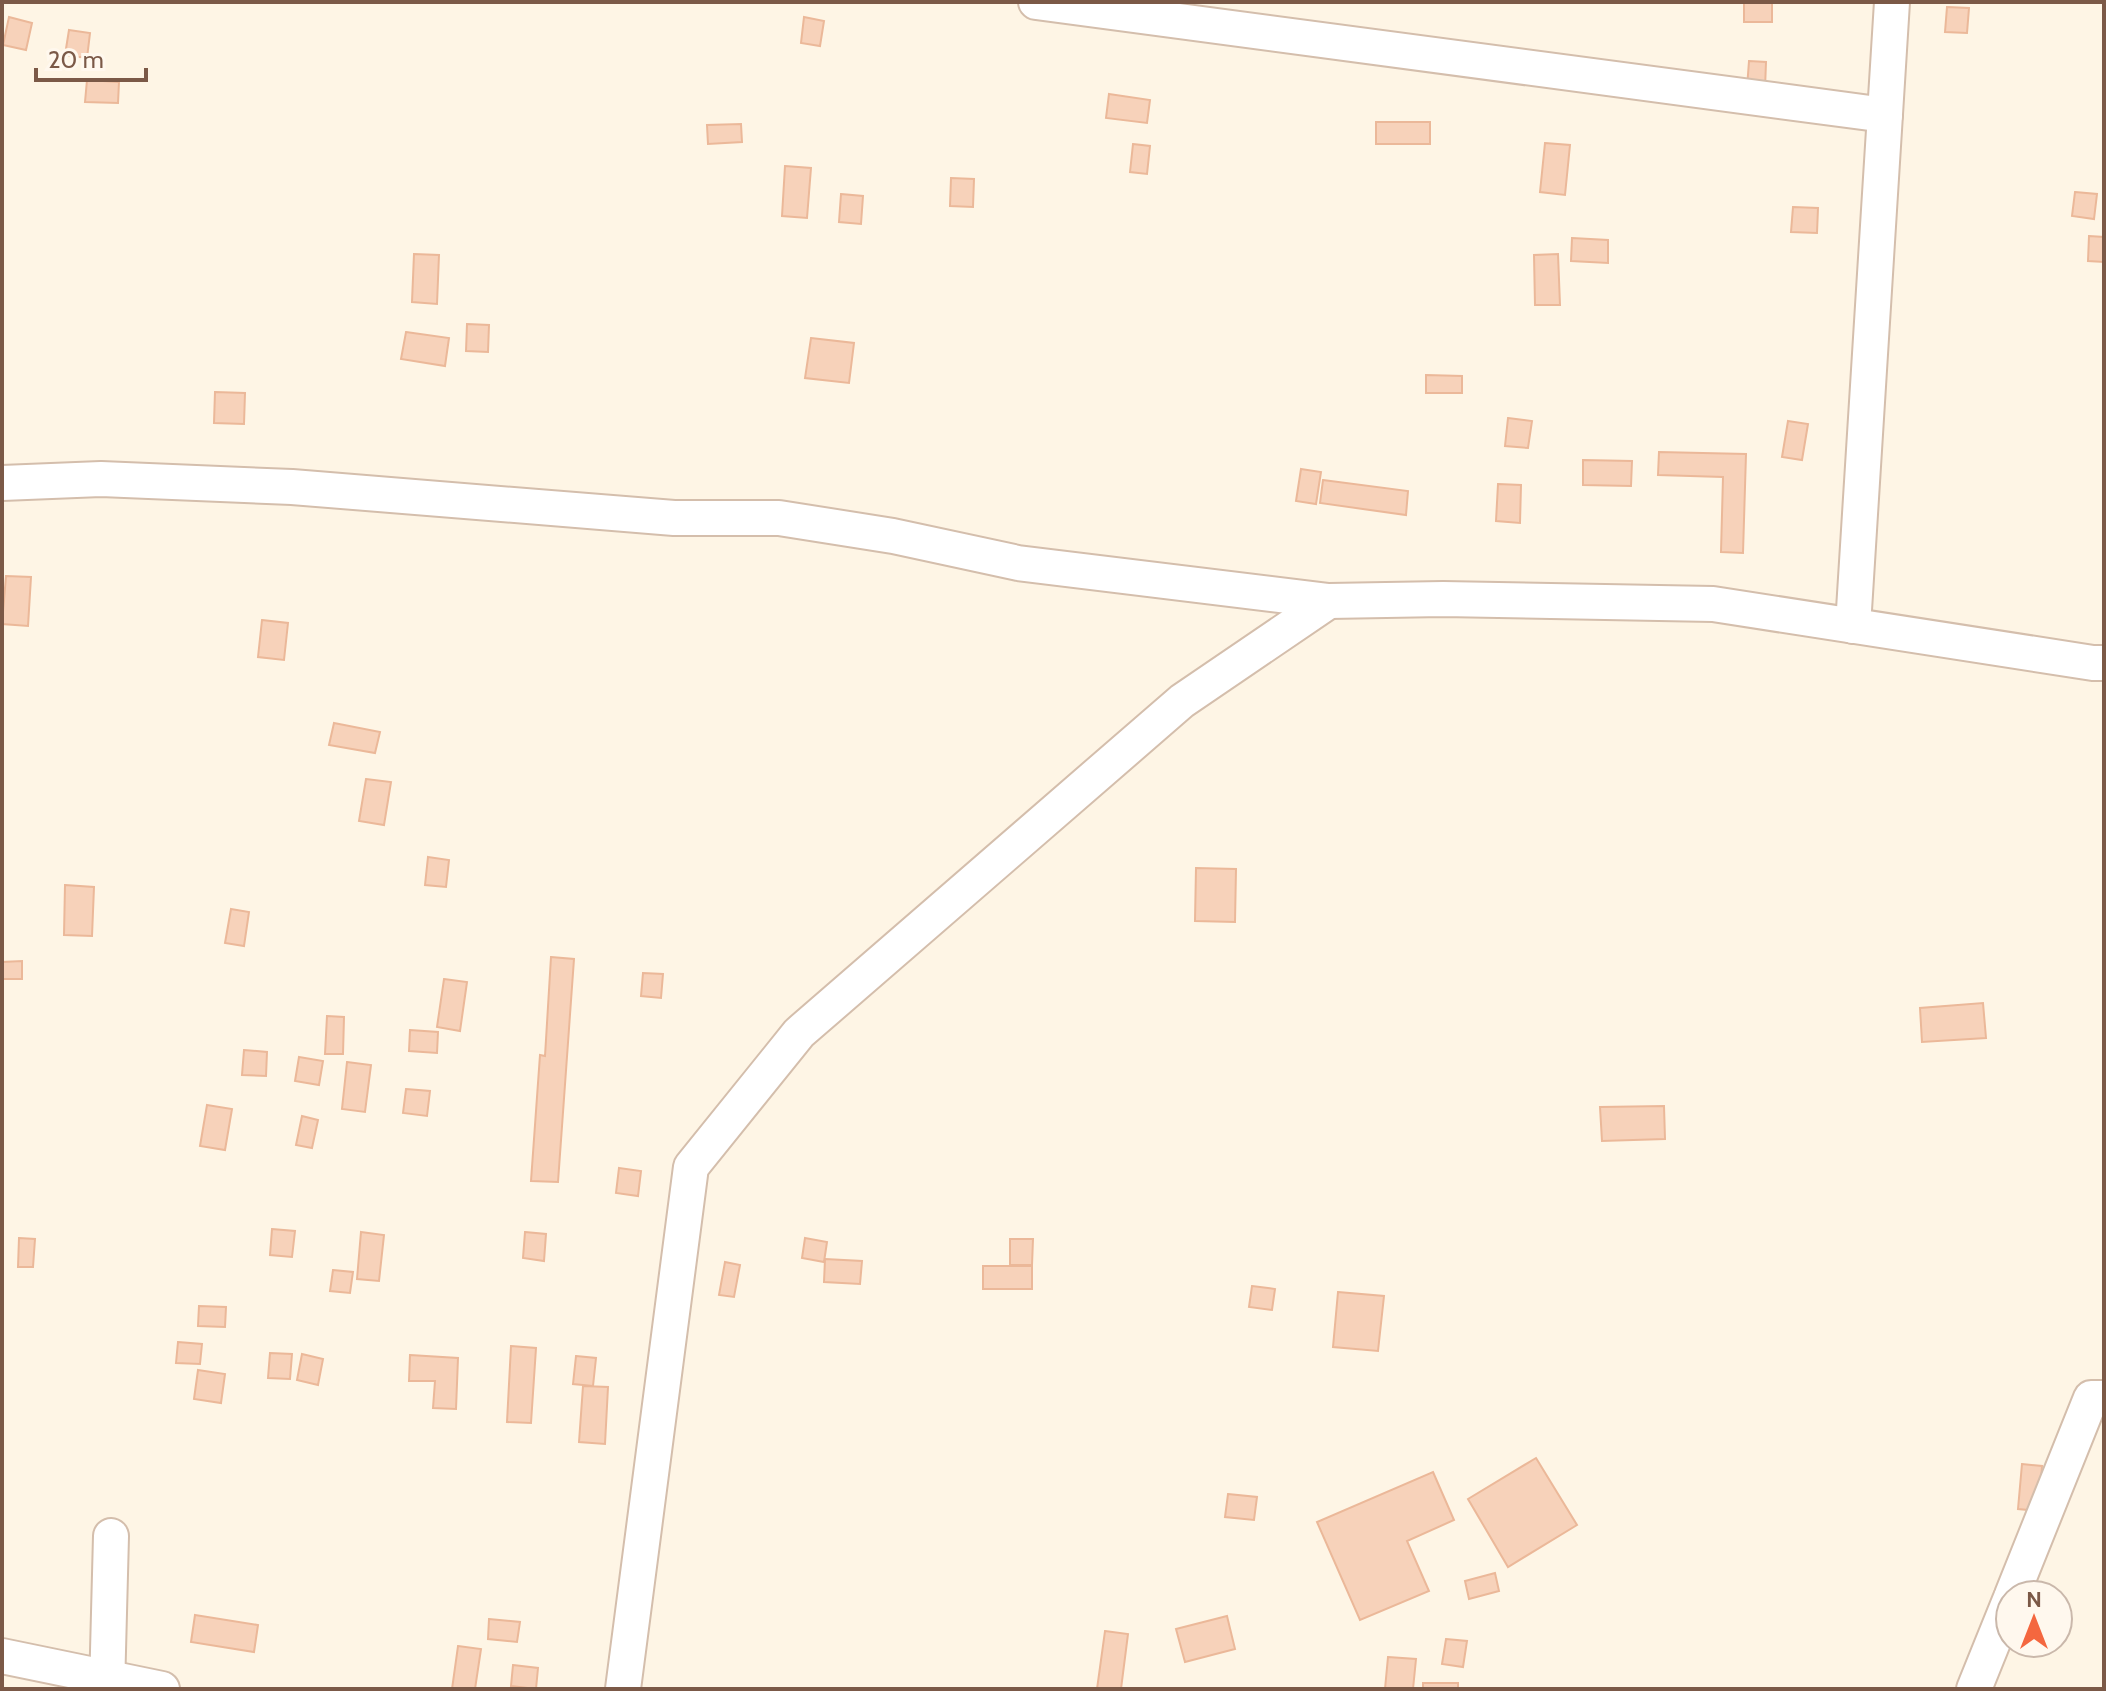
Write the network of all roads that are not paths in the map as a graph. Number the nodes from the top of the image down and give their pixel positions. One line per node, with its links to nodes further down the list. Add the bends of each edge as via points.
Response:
1 (1036, 2): 3 (street)
2 (1892, 2): 3 (street)
3 (1885, 115): 6 (street)
4 (2, 483): 5 (street, via 101,479 276,486 674,518 779,518 1018,563)
5 (1329, 601): 6 (street, via 1713,604); 15 (street, via 1182,701 799,1033 691,1167)
6 (1853, 626): 7 (street)
7 (2104, 663)
8 (2104, 1398): 10 (street, via 2091,1398)
9 (111, 1536): 13 (street)
10 (2018, 1579)
11 (1994, 1639): 16 (street)
12 (2, 1656): 13 (street)
13 (107, 1683): 14 (street)
14 (162, 1689)
15 (623, 1689)
16 (1974, 1689)

